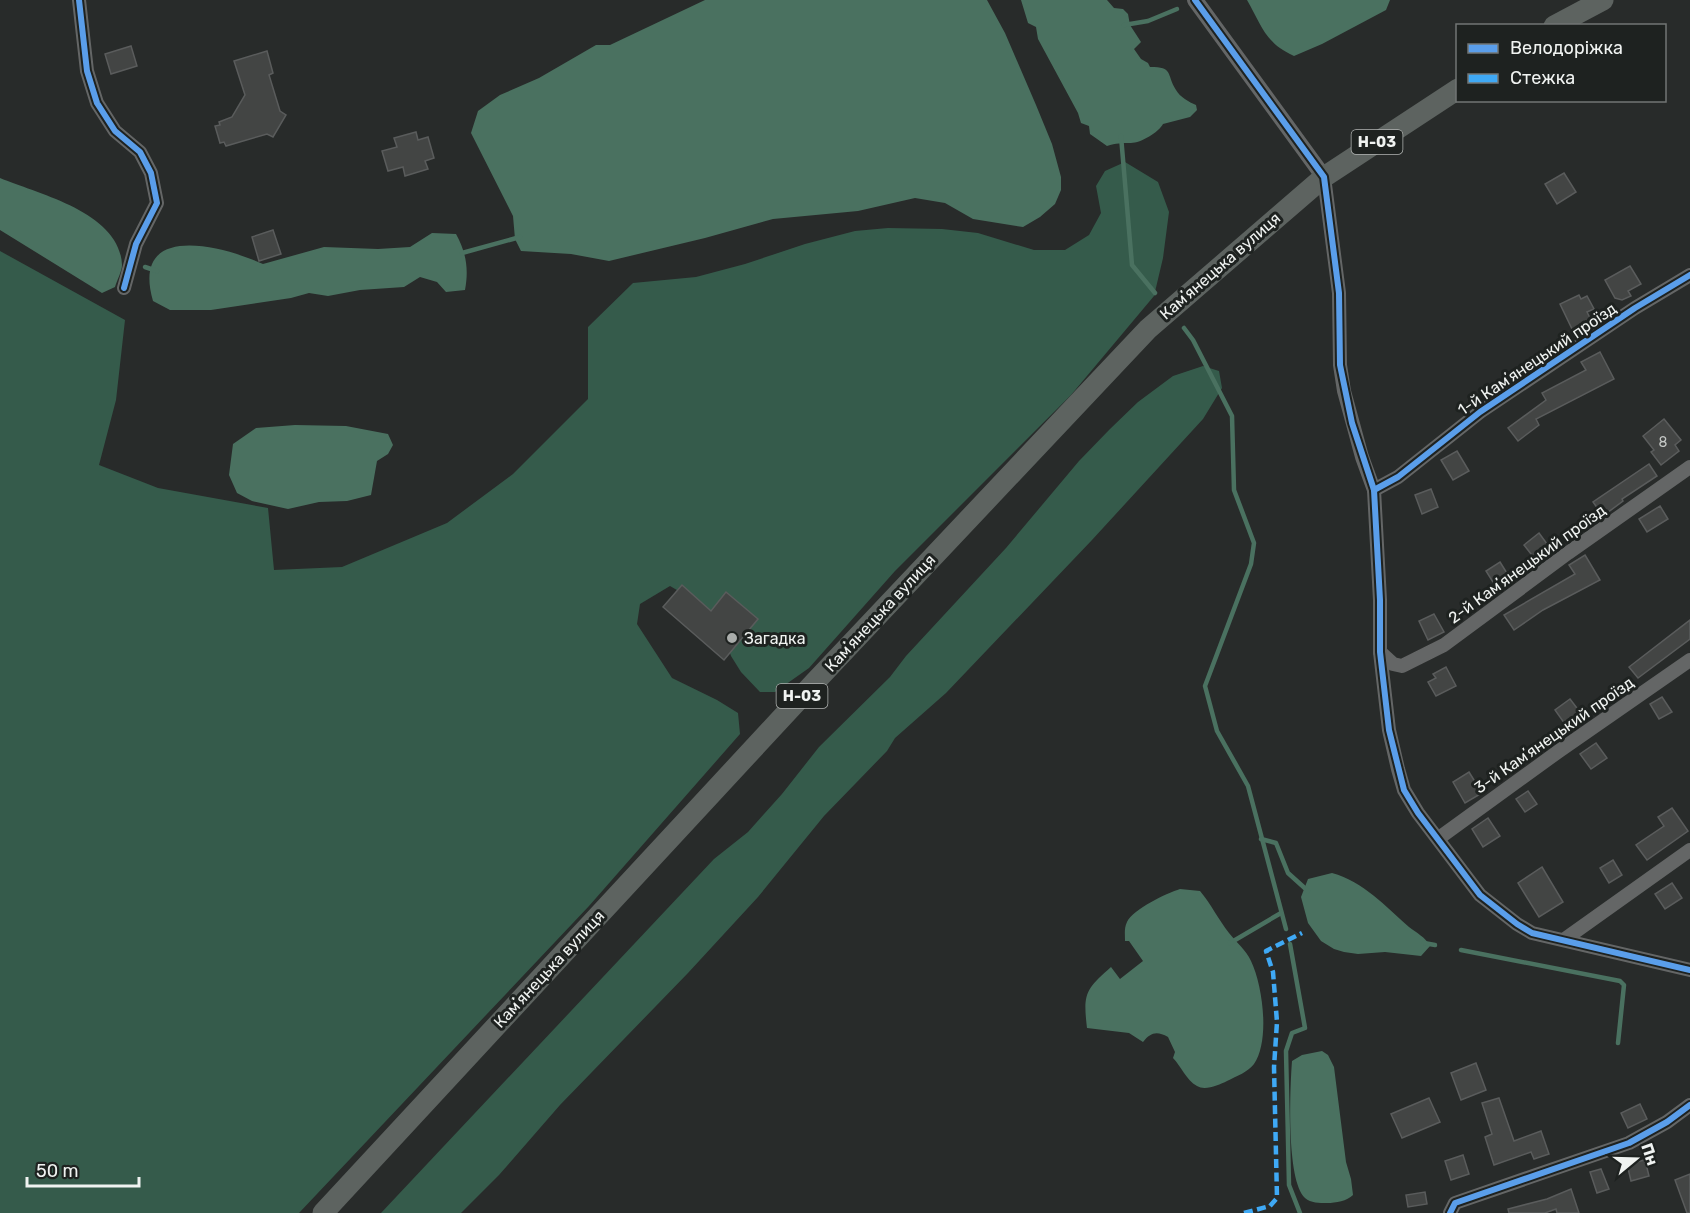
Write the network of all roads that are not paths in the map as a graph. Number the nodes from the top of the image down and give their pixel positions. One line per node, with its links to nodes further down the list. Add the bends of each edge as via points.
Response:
1 (79, 0): 8 (street, via 87,71 97,103 115,131 140,152 151,173 157,203 136,244)
2 (1195, 0): 6 (street)
3 (1603, 0): 4 (main road)
4 (1558, 24)
5 (1456, 90): 6 (main road, Камʼянецька вулиця / Н-03)
6 (1324, 177): 10 (street, via 1339,293 1344,391); 18 (main road, Камʼянецька вулиця / Н-03, via 1148,329)
7 (1690, 275): 10 (street, 1-й Камʼянецький проїзд, via 1480,412 1398,477)
8 (124, 288)
9 (1690, 467): 11 (street, 2-й Камʼянецький проїзд, via 1444,645 1402,666 1393,664)
10 (1374, 490): 11 (street)
11 (1380, 652): 13 (street, via 1389,730 1404,790)
12 (1690, 660): 13 (street, 3-й Камʼянецький проїзд)
13 (1438, 838): 15 (street, via 1480,895 1532,933)
14 (1690, 850): 15 (street)
15 (1565, 939): 16 (street)
16 (1690, 970)
17 (1690, 1105): 19 (street, via 1629,1143 1455,1203)
18 (323, 1213)
19 (1450, 1213)

